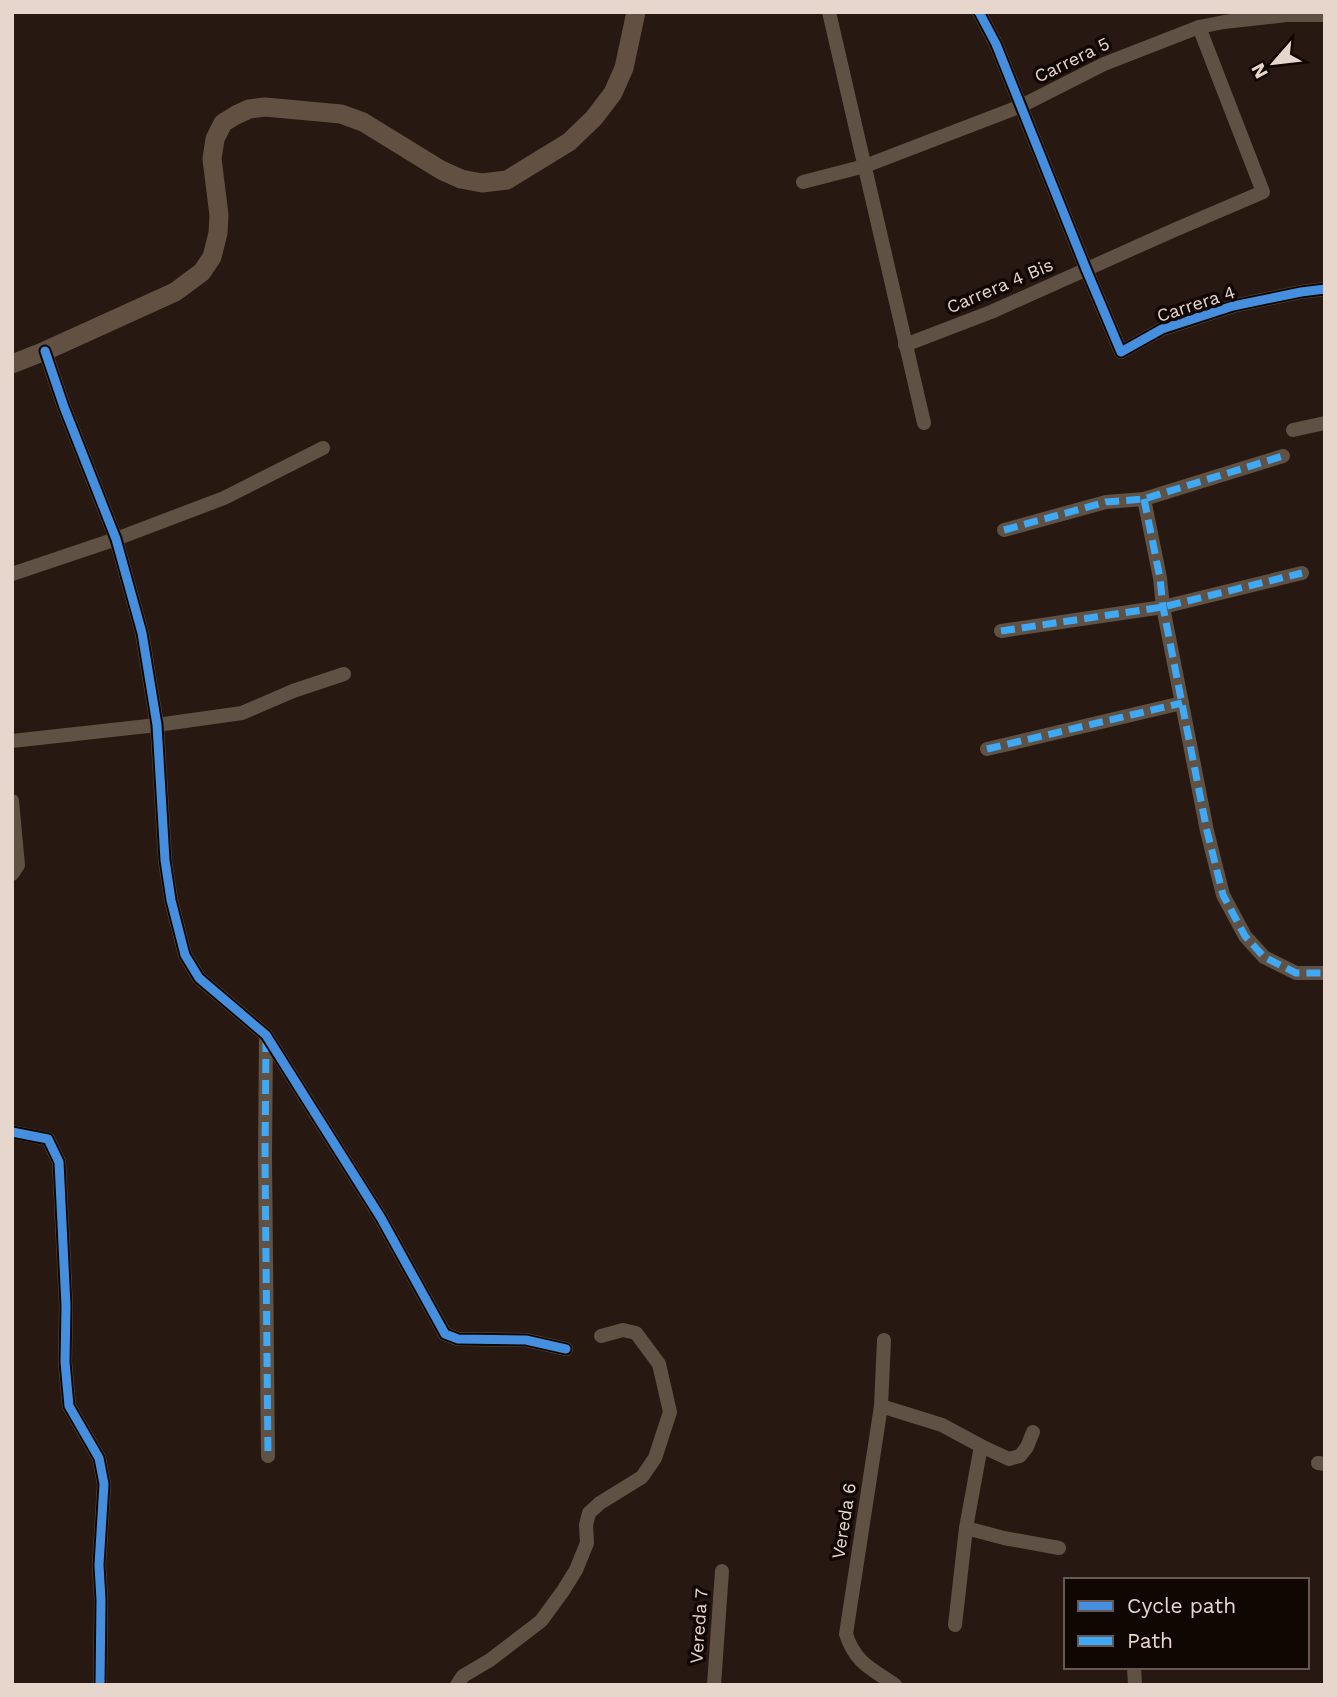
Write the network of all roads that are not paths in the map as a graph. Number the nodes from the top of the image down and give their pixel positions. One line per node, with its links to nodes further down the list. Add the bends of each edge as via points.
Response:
1 (636, 12): 13 (main road, via 624,68 594,118 569,142 507,180 482,183 461,179 341,114 265,107 223,123 212,159 218,233 212,257 202,272 175,292)
2 (829, 12): 8 (street)
3 (979, 12): 7 (street)
4 (1252, 15): 5 (street, Carrera 5); 6 (street, Carrera 5)
5 (1325, 15)
6 (1199, 27): 7 (street, Carrera 5, via 1104,64); 10 (street, Carrera 4 Bis, via 1264,192)
7 (1021, 106): 8 (street, Carrera 5); 10 (street)
8 (865, 166): 9 (street, Carrera 5); 12 (street)
9 (803, 182)
10 (1086, 269): 11 (street, Carrera 4, via 1121,352 1162,329 1233,306); 12 (street, Carrera 4 Bis, via 991,313)
11 (1325, 289)
12 (905, 345): 15 (street)
13 (45, 351): 14 (main road); 22 (street)
14 (12, 364)
15 (924, 423)
16 (1325, 423): 17 (street)
17 (1293, 430)
18 (323, 448): 22 (street, via 224,498)
19 (1283, 456): 20 (street)
20 (1144, 499): 21 (street, via 1106,502); 25 (street)
21 (1004, 530)
22 (116, 539): 24 (street); 29 (street, via 142,633)
23 (1302, 573): 25 (street)
24 (12, 574)
25 (1163, 607): 26 (street); 28 (street)
26 (1001, 631)
27 (344, 674): 29 (street, via 242,713)
28 (1182, 703): 31 (street); 34 (street, via 1223,895 1245,936 1264,957 1296,973)
29 (157, 725): 30 (street); 35 (street, via 164,860 186,955 199,978)
30 (12, 741)
31 (987, 748)
32 (12, 802): 33 (street, via 19,865)
33 (12, 874)
34 (1325, 973)
35 (267, 1035): 39 (street, via 381,1218 445,1334 458,1339 526,1340); 43 (street)
36 (12, 1132): 48 (street, via 48,1139 59,1162 69,1406 99,1458 104,1484)
37 (601, 1336): 49 (street, via 623,1330 636,1333 659,1364 670,1412 655,1458 642,1477 589,1513 587,1544 576,1570 541,1621 463,1676)
38 (884, 1340): 40 (street, Vereda 6)
39 (566, 1349)
40 (881, 1406): 42 (street, via 942,1425); 51 (street, Vereda 6, via 846,1634 860,1661)
41 (1033, 1432): 42 (street, via 1020,1456 1009,1459)
42 (981, 1447): 44 (street)
43 (268, 1456)
44 (966, 1528): 45 (street); 47 (street)
45 (1059, 1548)
46 (722, 1571): 50 (street, Vereda 7)
47 (955, 1625)
48 (100, 1685)
49 (457, 1685)
50 (714, 1685)
51 (895, 1685)

